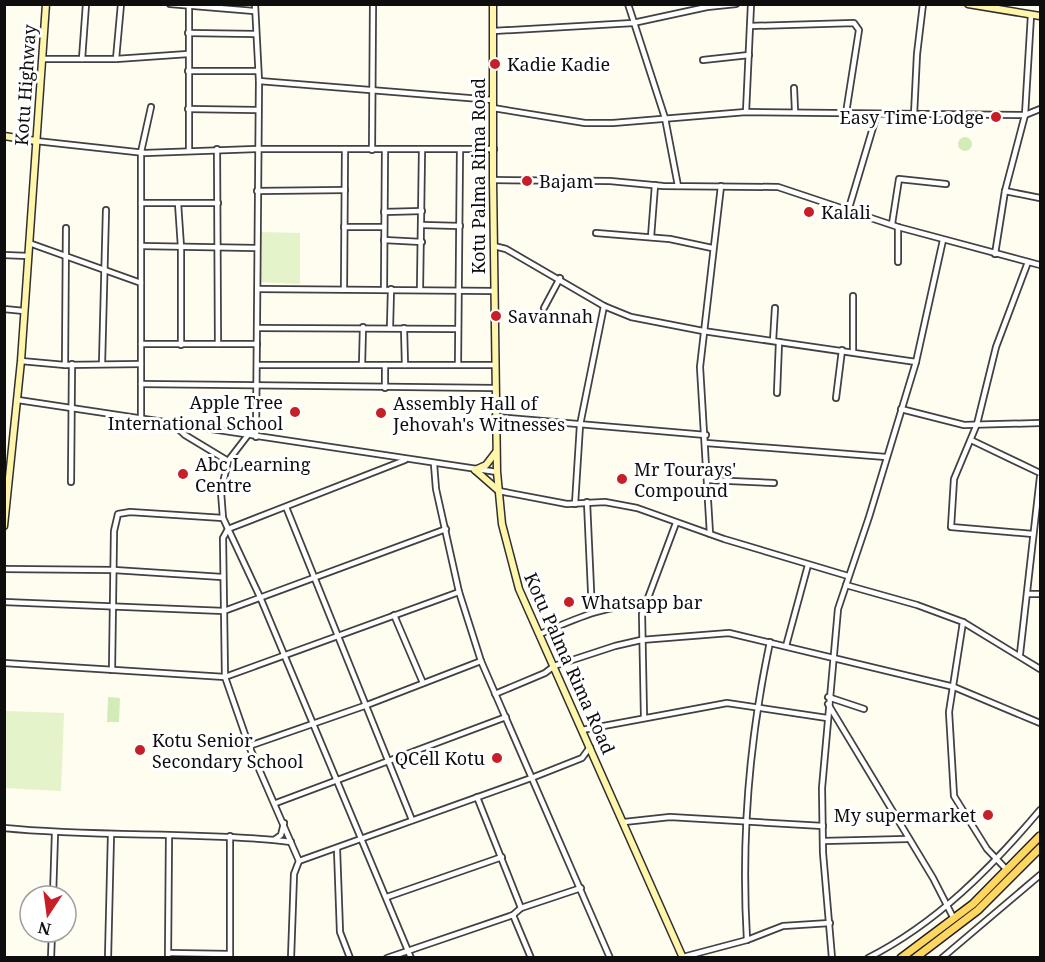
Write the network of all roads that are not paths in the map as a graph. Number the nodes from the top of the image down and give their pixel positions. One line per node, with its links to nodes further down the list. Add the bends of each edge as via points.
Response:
1 (86, 4): 26 (street)
2 (121, 4): 27 (street)
3 (170, 4): 13 (street)
4 (255, 4): 15 (street)
5 (373, 4): 33 (street)
6 (494, 4): 20 (street, Kotu Palma Rima Road)
7 (628, 4): 18 (street)
8 (736, 4): 18 (street)
9 (751, 4): 19 (street)
10 (923, 4): 44 (street)
11 (968, 4): 14 (street)
12 (44, 5): 25 (street, Kotu Highway)
13 (189, 6): 15 (street); 21 (street)
14 (987, 6): 16 (street)
15 (254, 11): 22 (street)
16 (1031, 15): 17 (street); 45 (street)
17 (1041, 16)
18 (633, 23): 20 (street); 46 (street)
19 (750, 26): 24 (street); 42 (street, via 854,23 859,30)
20 (494, 31): 34 (street, Kotu Palma Rima Road)
21 (188, 33): 22 (street); 23 (street)
22 (255, 34): 30 (street)
23 (188, 54): 27 (street); 29 (street)
24 (749, 55): 28 (street); 41 (street)
25 (42, 59): 26 (street); 48 (street, Kotu Highway)
26 (82, 59): 27 (street)
27 (116, 59)
28 (703, 60)
29 (188, 71): 30 (street); 37 (street)
30 (258, 71): 31 (street)
31 (259, 81): 33 (street); 39 (street)
32 (794, 88): 40 (street)
33 (372, 91): 34 (street); 53 (street)
34 (493, 100): 36 (street, Kotu Palma Rima Road)
35 (151, 107): 58 (street)
36 (493, 108): 46 (street, via 585,123); 49 (street, Kotu Palma Rima Road)
37 (188, 109): 39 (street); 57 (street)
38 (1041, 109): 45 (street)
39 (258, 110): 51 (street)
40 (795, 111): 41 (street); 42 (street)
41 (746, 112): 46 (street)
42 (846, 113): 43 (street)
43 (877, 114): 44 (street); 71 (street)
44 (914, 115): 45 (street)
45 (1024, 115): 66 (street)
46 (665, 118): 62 (street)
47 (4, 136): 48 (street)
48 (36, 141): 58 (street); 87 (street, Kotu Highway)
49 (494, 148): 56 (street); 59 (street, Kotu Palma Rima Road)
50 (217, 149): 51 (street); 57 (street); 69 (street)
51 (258, 149): 52 (street); 65 (street)
52 (345, 149): 53 (street); 64 (street)
53 (372, 150): 54 (street)
54 (385, 150): 55 (street); 74 (street)
55 (422, 150): 56 (street); 73 (street)
56 (460, 150): 78 (street)
57 (189, 151): 58 (street)
58 (141, 152): 70 (street)
59 (493, 180): 61 (street); 89 (street, Kotu Palma Rima Road)
60 (946, 184): 75 (street, via 899,178)
61 (655, 185): 62 (street); 83 (street)
62 (678, 186): 63 (street)
63 (721, 186): 71 (street, via 778,187); 92 (street)
64 (345, 190): 65 (street); 77 (street)
65 (257, 191): 91 (street)
66 (1005, 191): 67 (street); 94 (street)
67 (1041, 198)
68 (178, 203): 69 (street); 70 (street); 90 (street)
69 (218, 203): 93 (street)
70 (141, 204): 88 (street)
71 (849, 208): 75 (street)
72 (106, 210): 101 (street)
73 (422, 211): 74 (street); 76 (street)
74 (384, 212): 79 (street)
75 (892, 224): 80 (street)
76 (423, 225): 78 (street); 86 (street)
77 (344, 226): 79 (street); 105 (street)
78 (460, 226): 108 (street)
79 (384, 227): 84 (street)
80 (898, 227): 85 (street); 98 (street)
81 (66, 228): 96 (street)
82 (596, 234): 83 (street)
83 (651, 237): 92 (street)
84 (384, 240): 86 (street); 109 (street)
85 (943, 240): 94 (street); 132 (street)
86 (422, 242): 107 (street)
87 (29, 243): 96 (street); 97 (street, Kotu Highway)
88 (141, 246): 90 (street); 103 (street)
89 (494, 246): 102 (street); 110 (street, Kotu Palma Rima Road)
90 (181, 247): 93 (street); 127 (street)
91 (256, 248): 93 (street); 104 (street)
92 (712, 248): 122 (street)
93 (217, 249): 126 (street)
94 (995, 254): 99 (street)
95 (4, 255): 97 (street)
96 (66, 255): 101 (street); 137 (street)
97 (28, 256): 116 (street, Kotu Highway)
98 (898, 262)
99 (1028, 262): 100 (street); 156 (street, via 996,346)
100 (1041, 265)
101 (103, 268): 103 (street); 134 (street)
102 (560, 278): 112 (street); 113 (street)
103 (141, 283): 125 (street)
104 (258, 289): 105 (street); 119 (street)
105 (344, 289): 109 (street)
106 (391, 289): 107 (street); 109 (street); 118 (street)
107 (420, 289): 108 (street)
108 (459, 289): 110 (street); 121 (street)
109 (384, 290)
110 (494, 291): 142 (street, Kotu Palma Rima Road)
111 (853, 296): 130 (street)
112 (604, 306): 122 (street, via 651,322); 157 (street)
113 (544, 308)
114 (775, 308): 123 (street)
115 (4, 309): 116 (street)
116 (24, 312): 131 (street, Kotu Highway)
117 (363, 327): 118 (street); 119 (street); 139 (street)
118 (390, 327): 120 (street)
119 (257, 328): 128 (street)
120 (404, 328): 121 (street); 141 (street)
121 (458, 329): 136 (street)
122 (704, 331): 123 (street); 159 (street, via 700,367)
123 (772, 341): 124 (street)
124 (779, 342): 129 (street); 147 (street)
125 (141, 344): 127 (street); 135 (street)
126 (218, 344): 127 (street); 128 (street)
127 (181, 345)
128 (257, 345): 138 (street)
129 (842, 350): 130 (street); 148 (street)
130 (853, 352): 132 (street)
131 (21, 362): 137 (street); 149 (street, Kotu Highway)
132 (916, 362): 151 (street)
133 (72, 364): 134 (street); 137 (street); 150 (street)
134 (102, 364): 135 (street)
135 (141, 364): 143 (street)
136 (458, 364): 141 (street); 142 (street)
137 (65, 365)
138 (257, 365): 139 (street); 144 (street)
139 (362, 365): 140 (street)
140 (385, 365): 141 (street); 145 (street)
141 (405, 365)
142 (495, 365): 146 (street, Kotu Palma Rima Road)
143 (141, 384): 144 (street); 153 (street)
144 (257, 385): 145 (street); 160 (street)
145 (385, 388): 146 (street)
146 (494, 388): 152 (street, Kotu Palma Rima Road)
147 (777, 393)
148 (836, 398)
149 (18, 400): 150 (street); 161 (street, Kotu Highway)
150 (73, 409): 153 (street); 174 (street)
151 (901, 409): 156 (street, via 964,425); 166 (street)
152 (495, 417): 157 (street); 165 (street, Kotu Palma Rima Road)
153 (141, 418): 154 (street)
154 (172, 423): 158 (street); 168 (street)
155 (1041, 423): 156 (street)
156 (977, 424): 163 (street)
157 (580, 425): 159 (street); 178 (street)
158 (248, 435): 160 (street); 168 (street)
159 (706, 435): 164 (street)
160 (256, 437): 167 (street)
161 (14, 439): 162 (street); 182 (street, Kotu Highway)
162 (4, 440)
163 (971, 440): 172 (street); 186 (street, via 954,479 951,527)
164 (706, 443): 166 (street); 173 (street)
165 (497, 452): 170 (street, via 486,465); 171 (street, Kotu Palma Rima Road)
166 (886, 457): 190 (street)
167 (405, 460): 169 (street); 179 (street)
168 (228, 461): 180 (street, via 221,492)
169 (434, 464): 170 (street); 184 (street)
170 (475, 470): 171 (street); 176 (street)
171 (497, 471): 176 (street, Kotu Palma Rima Road)
172 (1041, 475): 186 (street)
173 (708, 480): 175 (street); 185 (street)
174 (71, 482)
175 (774, 483)
176 (499, 491): 178 (street); 205 (street, Kotu Palma Rima Road, via 511,563)
177 (587, 502): 178 (street); 181 (street, via 637,508); 202 (street)
178 (575, 504)
179 (286, 507): 183 (street); 192 (street)
180 (223, 518): 183 (street); 189 (street, via 118,514)
181 (676, 523): 185 (street); 199 (street)
182 (4, 526)
183 (228, 529): 191 (street, via 223,538); 197 (street)
184 (446, 529): 192 (street); 194 (street)
185 (710, 534): 187 (street)
186 (1033, 534): 195 (street)
187 (807, 565): 190 (street); 209 (street)
188 (4, 568): 189 (street)
189 (114, 570): 191 (street); 200 (street)
190 (848, 576): 193 (street)
191 (222, 577): 201 (street)
192 (315, 579): 197 (street); 206 (street)
193 (846, 585): 204 (street, via 917,604); 212 (street, via 838,609)
194 (459, 592): 203 (street); 213 (street)
195 (1028, 594): 196 (street); 210 (street)
196 (1041, 594)
197 (260, 597): 201 (street); 211 (street)
198 (4, 602): 200 (street)
199 (645, 605): 202 (street, via 624,604); 207 (street)
200 (115, 606): 201 (street); 217 (street)
201 (224, 611): 218 (street)
202 (592, 612): 205 (street)
203 (394, 615): 206 (street); 219 (street)
204 (963, 622): 210 (street); 220 (street)
205 (540, 634): 215 (street, Kotu Palma Rima Road)
206 (339, 635): 211 (street); 224 (street)
207 (641, 640): 208 (street, via 729,633); 215 (street); 228 (street)
208 (770, 642): 209 (street); 225 (street)
209 (786, 646): 212 (street)
210 (1020, 654): 216 (street)
211 (283, 656): 218 (street); 231 (street)
212 (833, 657): 220 (street); 222 (street)
213 (481, 661): 219 (street); 221 (street)
214 (4, 663): 217 (street)
215 (555, 666): 221 (street); 232 (street, Kotu Palma Rima Road)
216 (1041, 669)
217 (112, 670): 218 (street)
218 (225, 677): 233 (street)
219 (423, 683): 224 (street)
220 (954, 687): 230 (street); 260 (street, via 948,718 954,796)
221 (495, 694): 227 (street)
222 (828, 698): 223 (street); 226 (street)
223 (828, 704): 229 (street); 253 (street)
224 (367, 705): 231 (street); 235 (street)
225 (756, 706): 228 (street, via 727,703); 229 (street); 242 (street)
226 (864, 709)
227 (506, 717): 235 (street); 236 (street)
228 (644, 717): 232 (street)
229 (827, 718): 245 (street)
230 (1041, 723)
231 (311, 724): 233 (street); 237 (street)
232 (582, 730): 234 (street, Kotu Palma Rima Road)
233 (249, 746): 239 (street)
234 (590, 747): 236 (street, via 582,758); 243 (street, Kotu Palma Rima Road)
235 (389, 761): 237 (street); 241 (street)
236 (534, 777): 238 (street); 265 (street)
237 (336, 781): 239 (street); 252 (street)
238 (477, 796): 241 (street); 259 (street)
239 (276, 803): 244 (street)
240 (1041, 810): 260 (street)
241 (412, 820): 252 (street)
242 (746, 820): 243 (street, via 670,817); 245 (street); 272 (street)
243 (624, 822): 283 (street, Kotu Palma Rima Road)
244 (284, 823): 254 (street); 256 (street)
245 (823, 826): 255 (street)
246 (4, 828): 247 (street)
247 (55, 833): 248 (street); 264 (street)
248 (111, 834): 249 (street); 276 (street)
249 (169, 836): 250 (street); 274 (street)
250 (230, 836): 254 (street); 275 (street)
251 (1041, 837): 262 (main road)
252 (362, 838): 258 (street); 266 (street)
253 (907, 839): 255 (street); 267 (street)
254 (274, 840): 256 (street)
255 (823, 841): 271 (street)
256 (291, 842): 261 (street)
257 (1041, 848): 287 (main road, via 978,910)
258 (337, 849): 261 (street); 278 (street, via 340,932)
259 (502, 857): 266 (street); 268 (street)
260 (997, 859): 262 (street); 267 (street)
261 (299, 861): 277 (street, via 294,874)
262 (1008, 871): 270 (main road)
263 (1041, 875): 288 (street)
264 (53, 884)
265 (581, 888): 268 (street); 282 (street)
266 (387, 897): 273 (street)
267 (947, 906): 270 (street); 285 (street)
268 (521, 908): 269 (street)
269 (513, 915): 273 (street); 281 (street)
270 (954, 919): 286 (main road)
271 (830, 923): 272 (street, via 783,926); 284 (street)
272 (747, 940): 283 (street)
273 (407, 949): 279 (street); 280 (street)
274 (169, 955): 275 (street)
275 (230, 956)
276 (108, 957)
277 (291, 957)
278 (350, 957)
279 (387, 957)
280 (411, 957)
281 (531, 957)
282 (610, 957)
283 (683, 957)
284 (832, 957)
285 (868, 957)
286 (901, 957)
287 (915, 957)
288 (942, 957)

